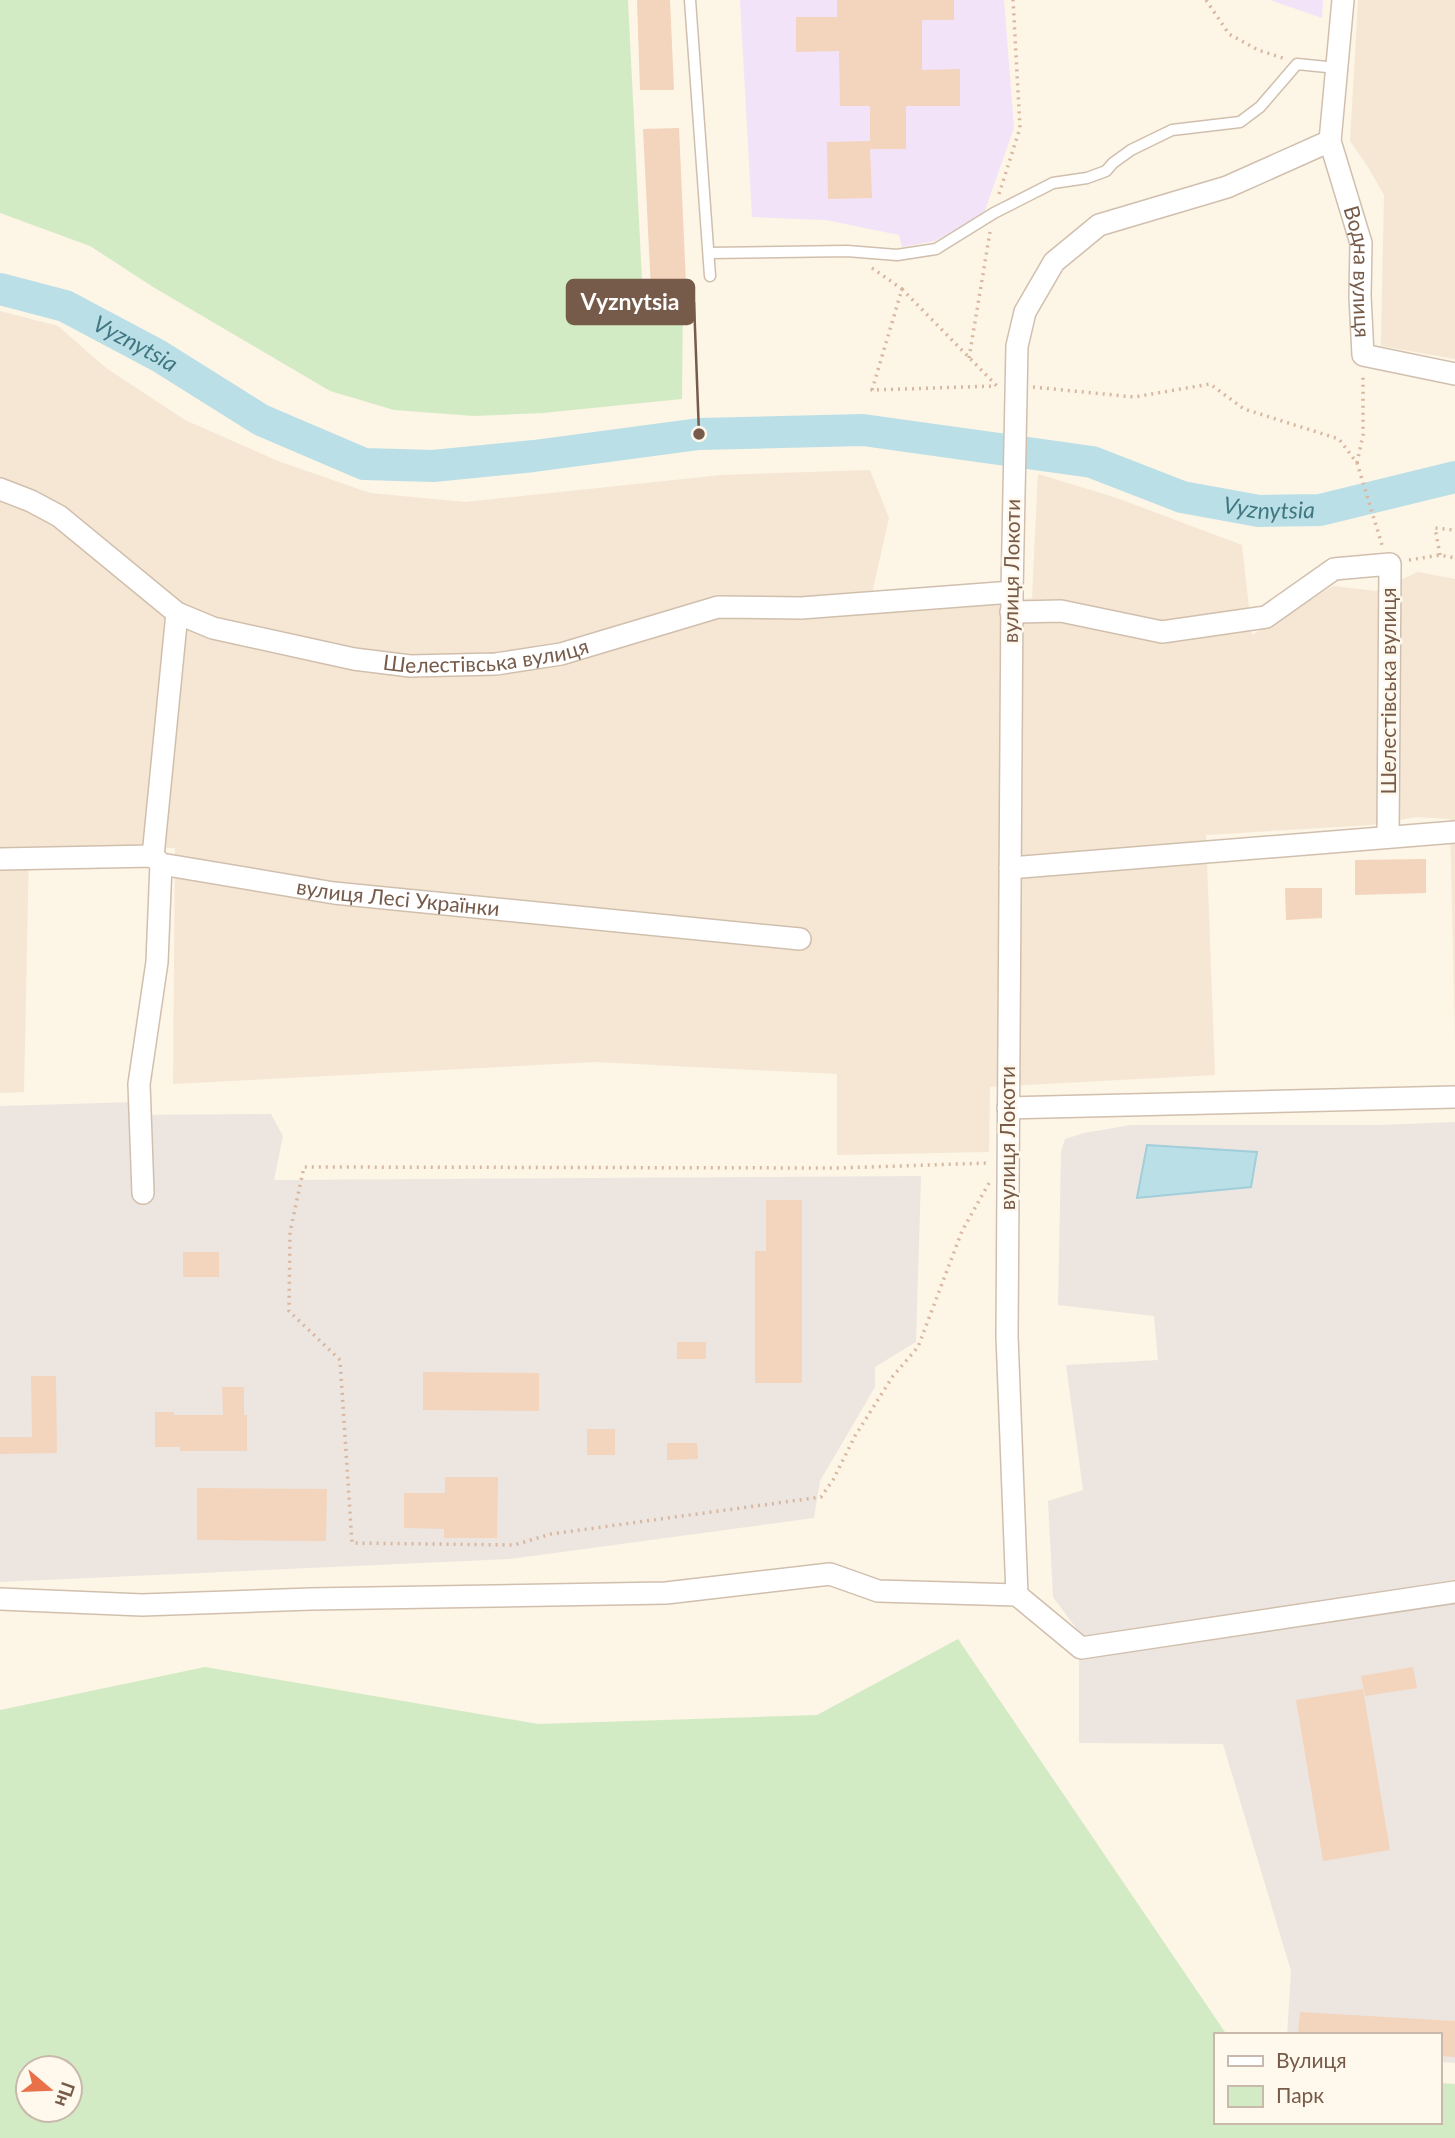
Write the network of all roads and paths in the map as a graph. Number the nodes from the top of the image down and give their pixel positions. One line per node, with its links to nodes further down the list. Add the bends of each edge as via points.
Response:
1 (690, 0): 10 (lane)
2 (1013, 0): 8 (path, via 1020,128)
3 (1206, 0): 5 (path, via 1229,34)
4 (1343, 0): 6 (street)
5 (1297, 64): 6 (lane); 8 (lane, via 1260,107 1240,122 1172,130 1131,150 1106,172 1052,183)
6 (1337, 68): 7 (street)
7 (1331, 141): 13 (street, Водна вулиця, via 1361,243); 16 (street, вулиця Локоти, via 1227,187 1099,225 1078,240 1054,262 1025,312)
8 (994, 213): 9 (lane, via 936,249 897,254); 14 (path)
9 (847, 251): 10 (lane); 12 (path)
10 (709, 253): 11 (lane)
11 (710, 276)
12 (902, 289): 14 (path); 16 (path, via 872,390)
13 (1363, 355): 15 (street, Водна вулиця); 17 (path, via 1363,435)
14 (969, 358): 16 (path)
15 (1455, 374)
16 (1009, 389): 17 (path, via 1134,397 1210,384 1244,409 1339,439); 22 (street, вулиця Локоти)
17 (1357, 463): 20 (path)
18 (0, 489): 23 (street, Шелестівська вулиця, via 59,516)
19 (1455, 530): 21 (path, via 1435,528 1440,555)
20 (1378, 536)
21 (1455, 558)
22 (1012, 602): 23 (street, Шелестівська вулиця, via 718,607 561,654 496,663 410,666 354,659 213,628); 25 (street, Шелестівська вулиця, via 1162,632 1266,617 1334,569 1390,564); 28 (street, вулиця Локоти)
23 (177, 612): 27 (street)
24 (1455, 832): 25 (street)
25 (1388, 837): 28 (street)
26 (0, 859): 27 (street, вулиця Лесі Українки)
27 (157, 860): 29 (street, вулиця Лесі Українки, via 334,892); 33 (street, via 157,962 139,1084)
28 (1010, 868): 31 (street, вулиця Локоти)
29 (800, 939)
30 (1455, 1097): 31 (street)
31 (1008, 1108): 32 (street, вулиця Локоти)
32 (1004, 1163): 32 (path, via 839,1168 304,1167 290,1232 289,1311 340,1360 352,1544 514,1545 551,1534 821,1497 893,1376 918,1347 962,1231); 35 (street, вулиця Локоти)
33 (143, 1193)
34 (1455, 1592): 35 (street, via 1081,1648)
35 (1017, 1595): 36 (street, via 878,1591 830,1574 666,1593 142,1605)
36 (0, 1599)

